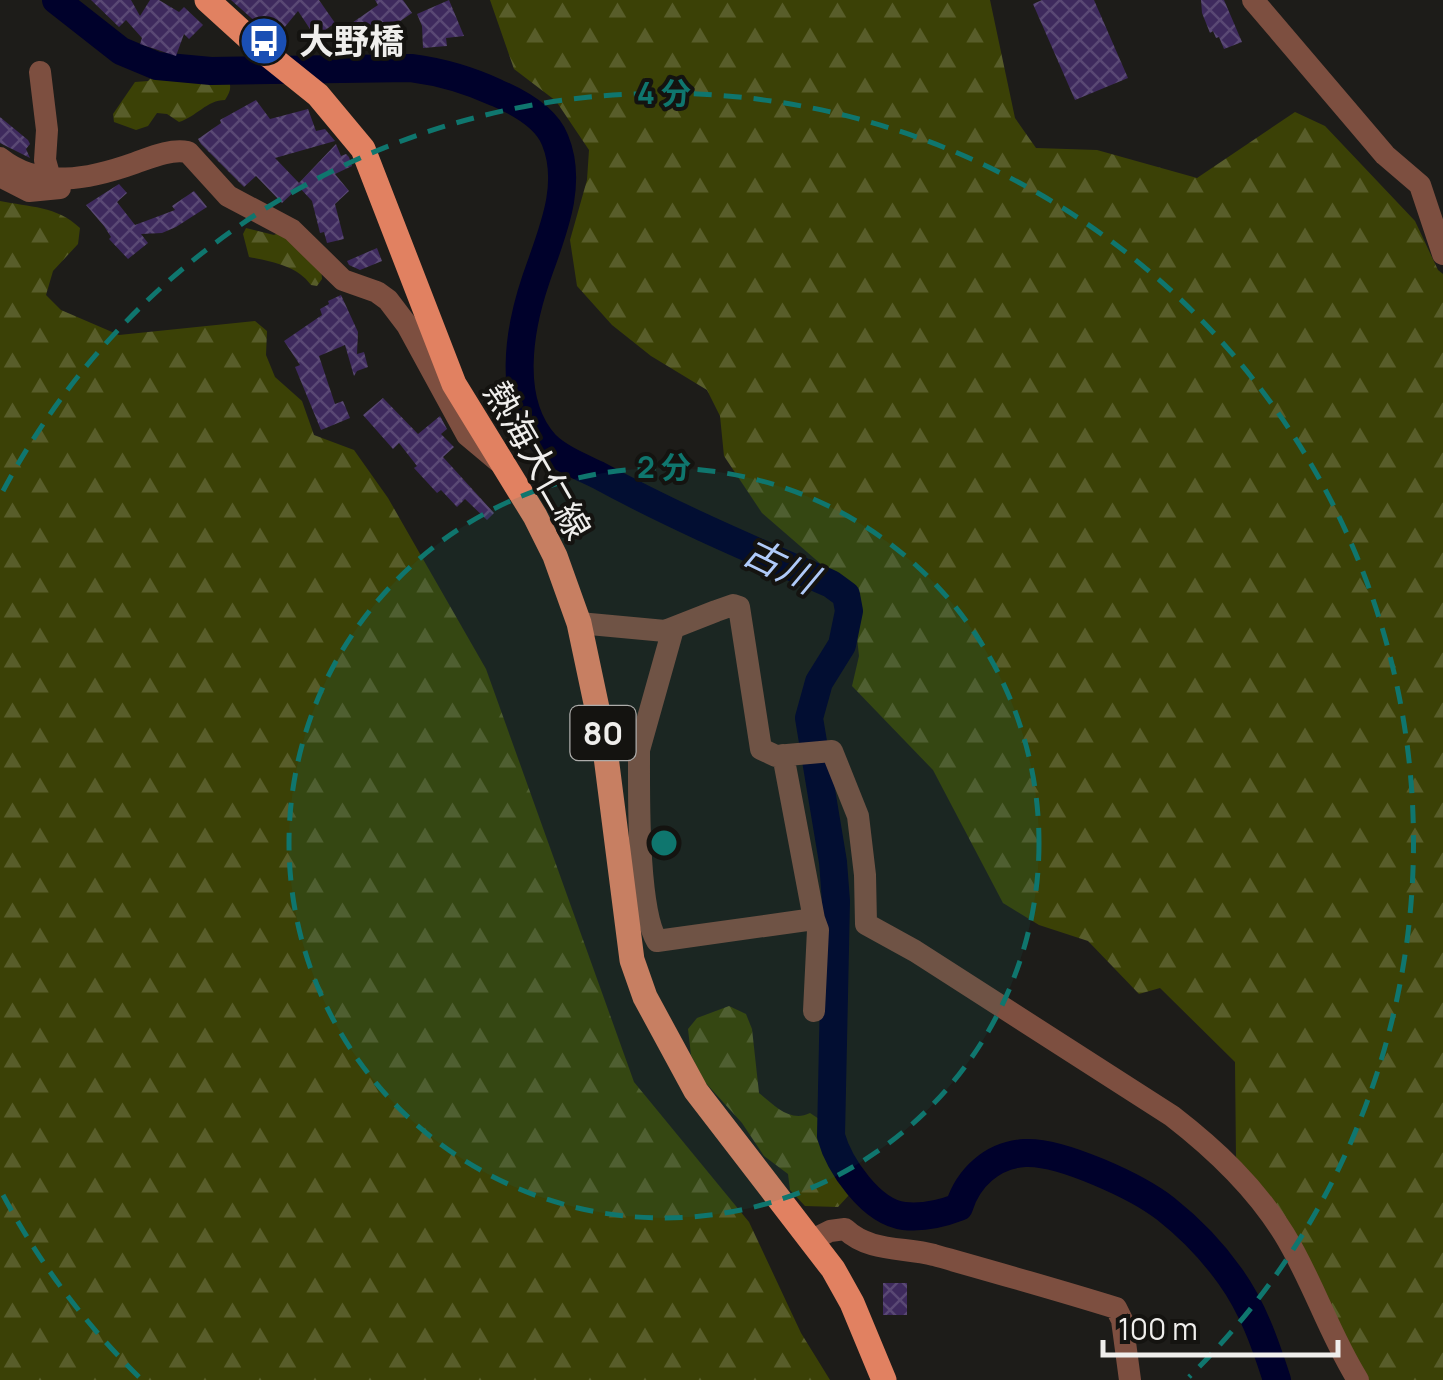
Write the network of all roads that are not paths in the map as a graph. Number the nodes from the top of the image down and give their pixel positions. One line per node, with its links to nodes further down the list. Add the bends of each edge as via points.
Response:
1 (207, 0): 8 (main road, 熱海大仁線 / 80, via 306,84 363,148 454,384)
2 (1253, 0): 7 (street, via 1385,155 1420,185)
3 (40, 72): 6 (street, via 45,160)
4 (0, 158): 6 (street, via 20,171)
5 (0, 176): 6 (street, via 29,190 62,188)
6 (60, 178): 8 (street, via 188,152 228,196 292,230 343,280 388,300 468,434)
7 (1443, 254)
8 (501, 463): 9 (main road, 熱海大仁線 / 80, via 549,543)
9 (578, 623): 10 (street); 14 (main road, 熱海大仁線 / 80, via 604,741 632,960 645,997 696,1091)
10 (673, 629): 11 (street, via 739,607 761,749); 12 (street, via 638,764 643,878 654,938)
11 (788, 754): 12 (street); 17 (street, via 832,751 858,816 866,924 1200,1137 1255,1193 1284,1235)
12 (814, 918): 13 (street)
13 (814, 1010)
14 (810, 1240): 15 (main road, 熱海大仁線 / 80, via 852,1303); 16 (street, via 845,1230 875,1246 928,1254 1116,1308)
15 (884, 1380)
16 (1130, 1380)
17 (1358, 1380)

